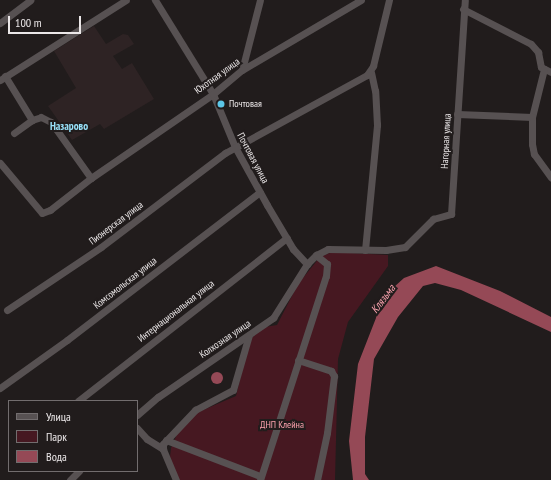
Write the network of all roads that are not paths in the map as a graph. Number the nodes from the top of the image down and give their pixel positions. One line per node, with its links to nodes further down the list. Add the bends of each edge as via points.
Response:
1 (30, 0): 8 (street)
2 (126, 0): 14 (street)
3 (155, 0): 15 (street, Почтовая улица)
4 (260, 0): 11 (street)
5 (361, 0): 11 (street, Юхотная улица)
6 (389, 0): 13 (street)
7 (466, 0): 9 (street, Нагорная улица)
8 (22, 2): 10 (street)
9 (463, 9): 12 (street, via 535,47 539,63); 16 (street, Нагорная улица)
10 (0, 23)
11 (242, 70): 15 (street, Юхотная улица)
12 (547, 70): 17 (street)
13 (371, 72): 20 (street, Пионерская улица); 26 (street, via 377,125)
14 (3, 78): 18 (street)
15 (213, 94): 20 (street, Почтовая улица); 23 (street, Юхотная улица)
16 (458, 114): 17 (street); 26 (street, Нагорная улица, via 451,214 433,219 405,247)
17 (532, 117): 22 (street, via 532,150)
18 (32, 120): 19 (street); 23 (street, via 41,117 51,122)
19 (14, 133)
20 (235, 147): 24 (street, Почтовая улица); 29 (street, Пионерская улица, via 101,247)
21 (0, 163): 23 (street, Юхотная улица, via 42,213 50,210)
22 (551, 177)
23 (91, 178)
24 (260, 192): 25 (street, Почтовая улица); 32 (street, Комсомольская улица)
25 (287, 238): 28 (street, Почтовая улица); 33 (street, Интернациональная улица)
26 (367, 250): 27 (street, via 328,249)
27 (316, 255): 28 (street); 31 (street, via 324,260 328,268)
28 (307, 264): 30 (street, Колхозная улица, via 276,314)
29 (7, 310)
30 (249, 335): 34 (street, Колхозная улица, via 158,397); 36 (street, via 233,390 195,410)
31 (298, 360): 39 (street); 42 (street, via 331,371 334,376 327,433)
32 (0, 388)
33 (79, 400)
34 (138, 414)
35 (138, 429): 37 (street, via 147,439)
36 (166, 440): 37 (street); 39 (street)
37 (163, 449): 41 (street)
38 (78, 472): 40 (street)
39 (260, 478)
40 (70, 480)
41 (177, 480)
42 (317, 480)

